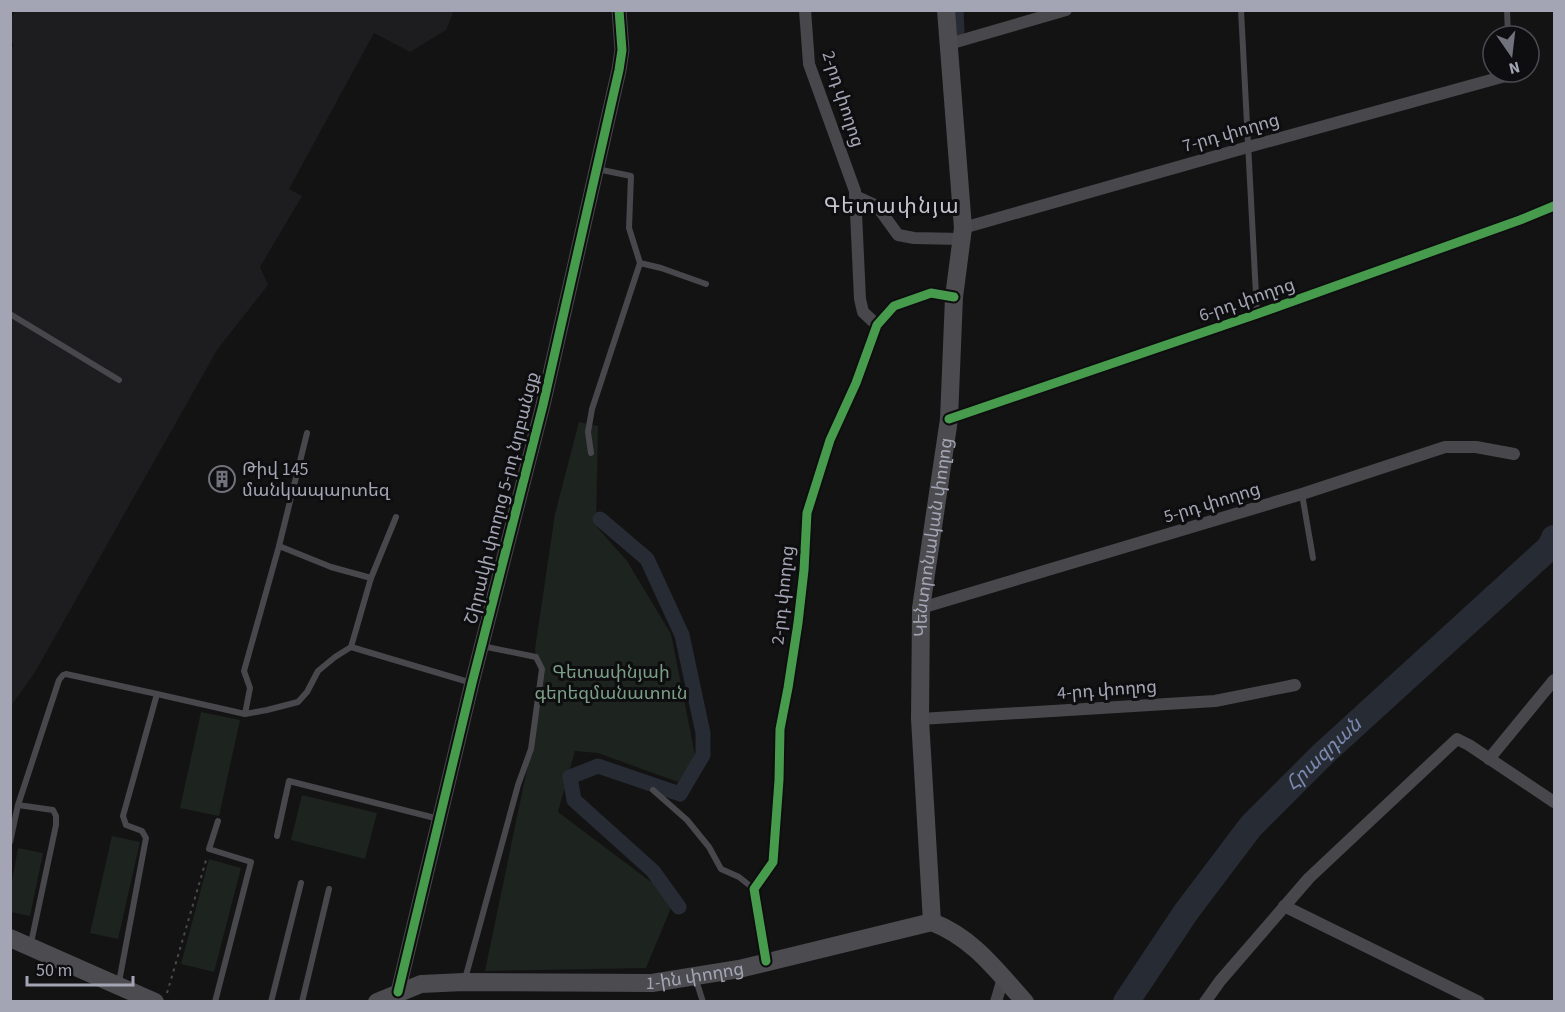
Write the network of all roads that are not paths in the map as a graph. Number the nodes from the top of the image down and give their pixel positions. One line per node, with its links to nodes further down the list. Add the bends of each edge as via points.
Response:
1 (619, 10): 9 (street, Շիրակի փողոց 5-րդ նրբանցք, via 622,50)
2 (805, 10): 10 (street, 2-րդ փողոց, via 809,64)
3 (946, 10): 6 (main road, Կենտրոնական փողոց)
4 (1066, 10): 6 (street)
5 (1241, 10): 8 (lane)
6 (949, 44): 12 (main road, Կենտրոնական փողոց)
7 (1481, 82): 8 (street, 7-րդ փողոց)
8 (1248, 147): 12 (street, 7-րդ փողոց); 17 (lane)
9 (596, 169): 13 (lane, via 631,176 629,228); 30 (street, Շիրակի փողոց 5-րդ նրբանցք, via 543,405)
10 (855, 196): 12 (street, via 876,206 898,235 914,238); 18 (street, 2-րդ փողոց, via 863,312)
11 (1554, 206): 17 (street, 6-րդ փողոց)
12 (962, 233): 15 (main road, Կենտրոնական փողոց)
13 (640, 264): 14 (lane); 22 (lane, via 592,409 588,432)
14 (706, 284)
15 (954, 297): 18 (street, 2-րդ փողոց, via 931,292 894,306); 20 (main road, Կենտրոնական փողոց)
16 (10, 314): 19 (lane)
17 (1257, 314): 20 (street, 6-րդ փողոց)
18 (877, 325): 48 (street, 2-րդ փողոց, via 830,440 807,513 798,623 780,729 773,862)
19 (119, 380)
20 (949, 419): 29 (main road, Կենտրոնական փողոց)
21 (307, 433): 26 (lane)
22 (591, 453)
23 (1514, 454): 24 (street, 5-րդ փողոց, via 1476,447 1446,447)
24 (1302, 494): 27 (lane); 29 (street, 5-րդ փողոց)
25 (396, 517): 28 (lane)
26 (279, 546): 28 (lane); 36 (lane, via 244,671 250,688)
27 (1313, 558)
28 (371, 578): 31 (lane)
29 (921, 608): 37 (main road, Կենտրոնական փողոց)
30 (482, 646): 33 (street, Շիրակի փողոց 5-րդ նրբանցք); 56 (lane, via 536,657 542,669 531,749)
31 (351, 647): 33 (lane); 36 (lane, via 318,671 298,702)
32 (1554, 680): 38 (street)
33 (472, 683): 42 (street, Շիրակի փողոց 5-րդ նրբանցք)
34 (1295, 685): 37 (street, 4-րդ փողոց, via 1215,701)
35 (158, 694): 36 (lane); 41 (lane, via 63,675); 57 (lane, via 123,816 126,825 142,831 146,838)
36 (245, 714)
37 (920, 719): 50 (main road, Կենտրոնական փողոց)
38 (1489, 759): 40 (street); 49 (street, via 1457,739)
39 (653, 790): 48 (lane, via 687,820 721,869)
40 (1554, 802)
41 (18, 805): 45 (lane); 52 (lane, via 53,810 56,816)
42 (439, 819): 44 (lane, via 289,781); 58 (street, Շիրակի փողոց 5-րդ նրբանցք)
43 (218, 821): 61 (lane, via 209,849 251,862)
44 (277, 836)
45 (10, 842)
46 (301, 883): 62 (lane)
47 (329, 889): 63 (lane)
48 (754, 889): 53 (street)
49 (1284, 906): 59 (street); 68 (street)
50 (932, 922): 53 (main road, 1-ին փողոց); 55 (main road, via 948,928 980,951)
51 (10, 938): 52 (main road)
52 (30, 947): 57 (main road)
53 (766, 961): 54 (main road, 1-ին փողոց)
54 (695, 976): 56 (main road, 1-ին փողոց, via 652,983); 65 (lane)
55 (1003, 978): 66 (street); 67 (main road)
56 (464, 982): 58 (main road, 1-ին փողոց, via 421,984)
57 (118, 986): 60 (main road)
58 (398, 992): 64 (main road)
59 (1465, 998): 69 (street)
60 (155, 1002)
61 (215, 1002)
62 (271, 1002)
63 (302, 1002)
64 (377, 1002)
65 (703, 1002)
66 (996, 1002)
67 (1025, 1002)
68 (1205, 1002)
69 (1479, 1002)

